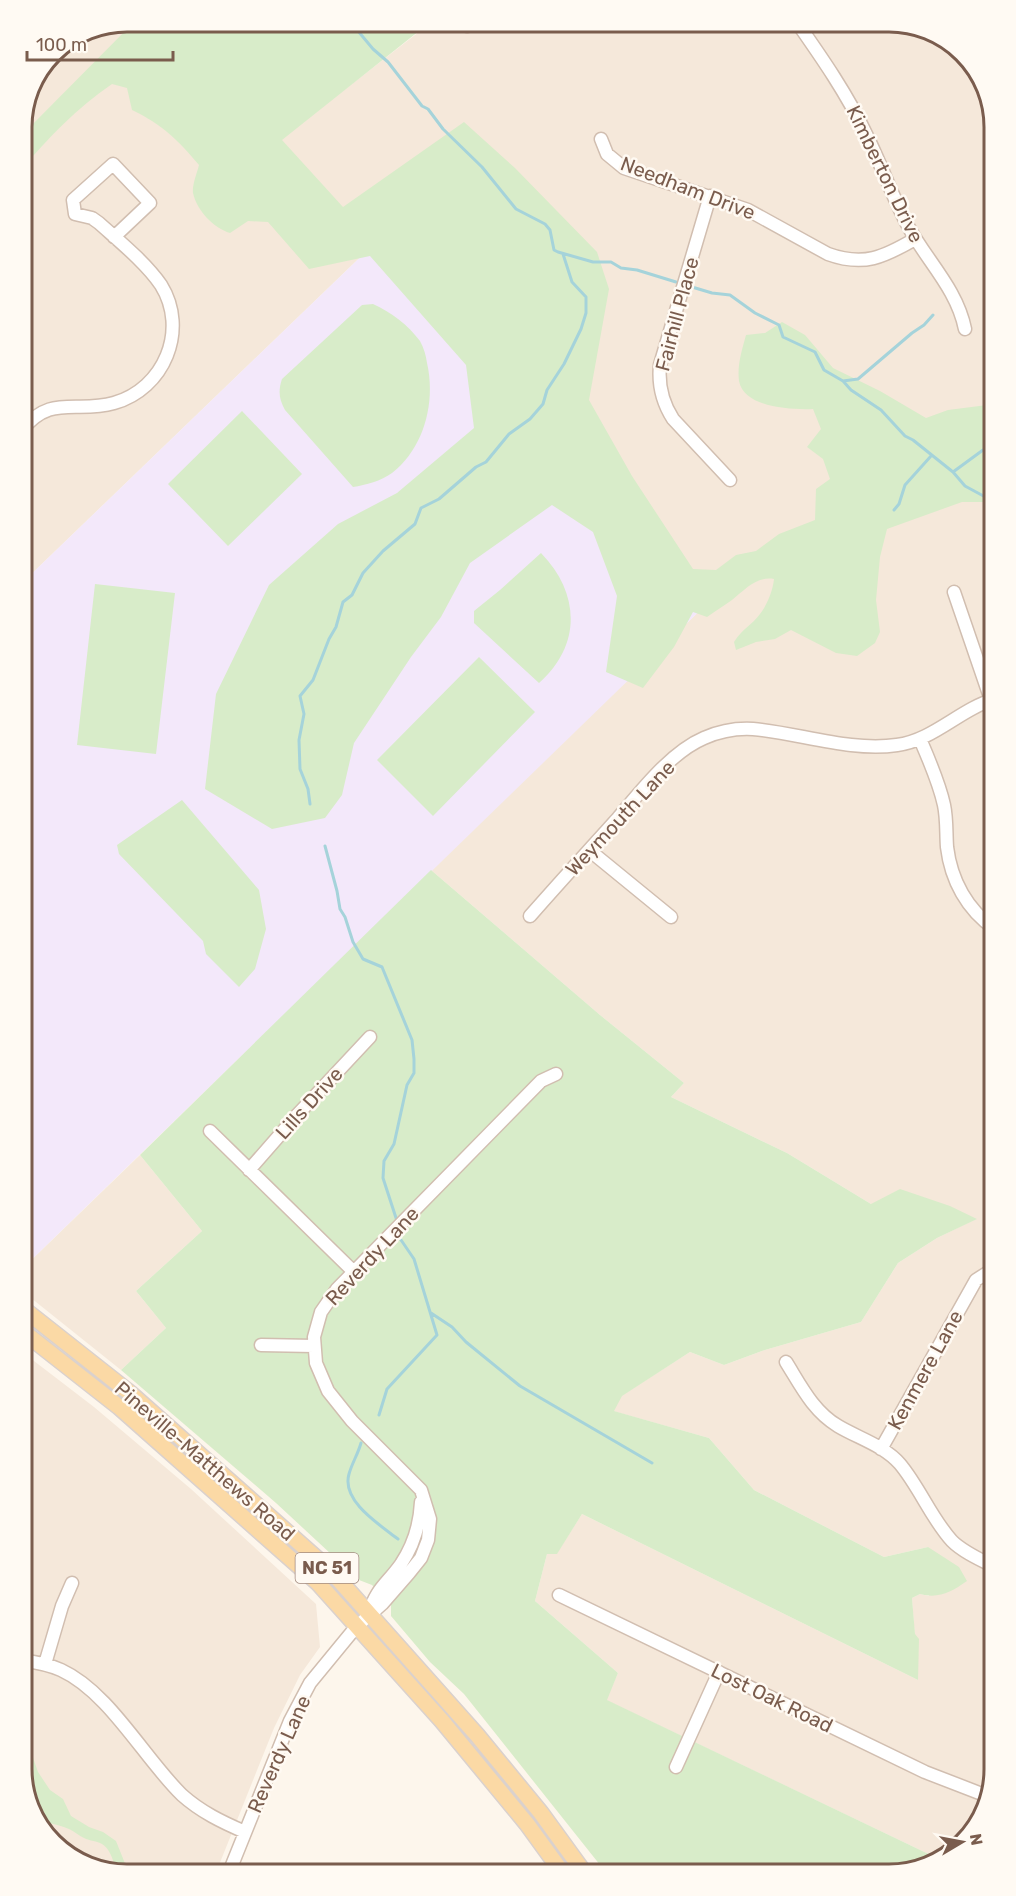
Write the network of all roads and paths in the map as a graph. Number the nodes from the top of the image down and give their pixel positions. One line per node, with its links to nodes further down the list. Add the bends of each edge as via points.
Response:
1 (803, 32): 5 (street, Kimberton Drive, via 850,103)
2 (601, 139): 3 (street, Needham Drive, via 607,154 624,168)
3 (710, 196): 5 (street, Needham Drive, via 758,214 842,259 872,259); 8 (street, Fairhill Place, via 660,365 660,387 673,419)
4 (114, 237): 4 (street, via 92,218 75,214 73,200 113,164 150,202); 7 (street, via 154,276 167,296 173,330 164,363 147,385 132,396 112,404 54,407)
5 (915, 238): 6 (street, Kimberton Drive, via 952,293)
6 (965, 329)
7 (32, 420)
8 (730, 480)
9 (954, 592): 10 (street)
10 (984, 674)
11 (984, 703): 12 (street, Weymouth Lane)
12 (920, 739): 13 (street, Weymouth Lane, via 872,747 754,729 722,731 690,746 671,761); 16 (street, via 941,793 954,878 973,911)
13 (589, 850): 14 (street, Weymouth Lane); 15 (street)
14 (530, 916)
15 (671, 917)
16 (984, 920)
17 (370, 1037): 20 (street, Lills Drive)
18 (556, 1074): 21 (street, Reverdy Lane, via 541,1081)
19 (210, 1131): 20 (street)
20 (249, 1170): 21 (street)
21 (354, 1272): 26 (street, Reverdy Lane, via 321,1312)
22 (984, 1275): 28 (street, Kenmere Lane, via 976,1280)
23 (31, 1315): 32 (main road, Pineville-Matthews Road / NC 51, via 139,1401 330,1571)
24 (31, 1337): 33 (main road, Pineville-Matthews Road / NC 51, via 119,1407 318,1583)
25 (261, 1345): 26 (street)
26 (314, 1346): 32 (street, Reverdy Lane, via 316,1363 328,1391 352,1421 421,1490 430,1519 421,1558)
27 (786, 1362): 28 (street, via 813,1406)
28 (881, 1449): 29 (street, via 900,1463 953,1543)
29 (984, 1562)
30 (72, 1583): 35 (street)
31 (558, 1595): 36 (street, Lost Oak Road)
32 (368, 1615): 33 (street, Reverdy Lane); 42 (main road, Pineville-Matthews Road / NC 51, via 477,1735)
33 (356, 1627): 39 (street, Reverdy Lane, via 310,1683 290,1721); 41 (main road, Pineville-Matthews Road / NC 51, via 442,1721)
34 (31, 1662): 35 (street)
35 (45, 1665): 39 (street, via 82,1683 201,1811)
36 (719, 1672): 37 (street); 38 (street, Lost Oak Road, via 925,1772)
37 (676, 1767)
38 (981, 1794)
39 (245, 1832): 40 (street, Reverdy Lane)
40 (232, 1864)
41 (556, 1864)
42 (578, 1864)

